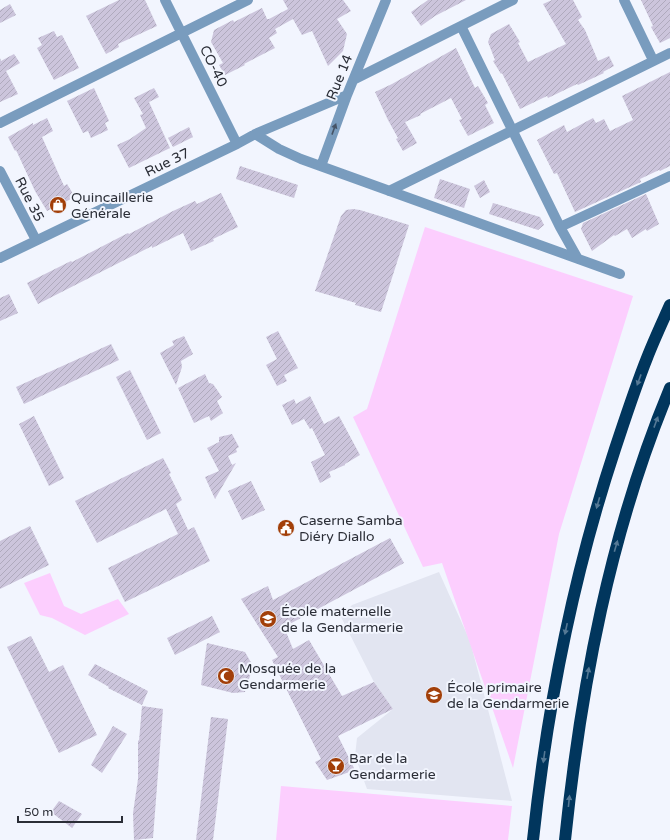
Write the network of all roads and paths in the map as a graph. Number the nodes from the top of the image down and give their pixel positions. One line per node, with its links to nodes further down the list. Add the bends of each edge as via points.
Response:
1 (165, 0): 7 (street, CO-40)
2 (248, 0): 7 (street)
3 (386, 0): 10 (street, Rue 14)
4 (513, 0): 6 (street)
5 (624, 0): 9 (street)
6 (461, 26): 10 (street); 13 (street)
7 (182, 33): 12 (street); 15 (street, CO-40)
8 (670, 53): 9 (street)
9 (653, 60): 13 (street)
10 (353, 80): 11 (street, Rue 14)
11 (347, 95): 14 (street, Rue 37); 16 (street, Rue 14, one-way to 11)
12 (0, 123)
13 (512, 130): 19 (street); 20 (street)
14 (255, 134): 15 (street, Rue 37); 16 (street, via 290,155)
15 (237, 144): 21 (street, Rue 37)
16 (321, 166): 19 (street)
17 (0, 171): 21 (street, Rue 35)
18 (670, 176): 20 (street)
19 (389, 191): 23 (street)
20 (560, 227): 23 (street)
21 (36, 240): 22 (street, Rue 37)
22 (0, 258)
23 (578, 259): 24 (street)
24 (620, 274)
25 (670, 295): 27 (highway)
26 (670, 305): 27 (highway)
27 (646, 359): 29 (highway, one-way to 29, via 597,504 568,624 557,674)
28 (670, 388): 30 (highway, one-way to 28, via 579,725 609,573 656,421)
29 (533, 840)
30 (565, 840)

